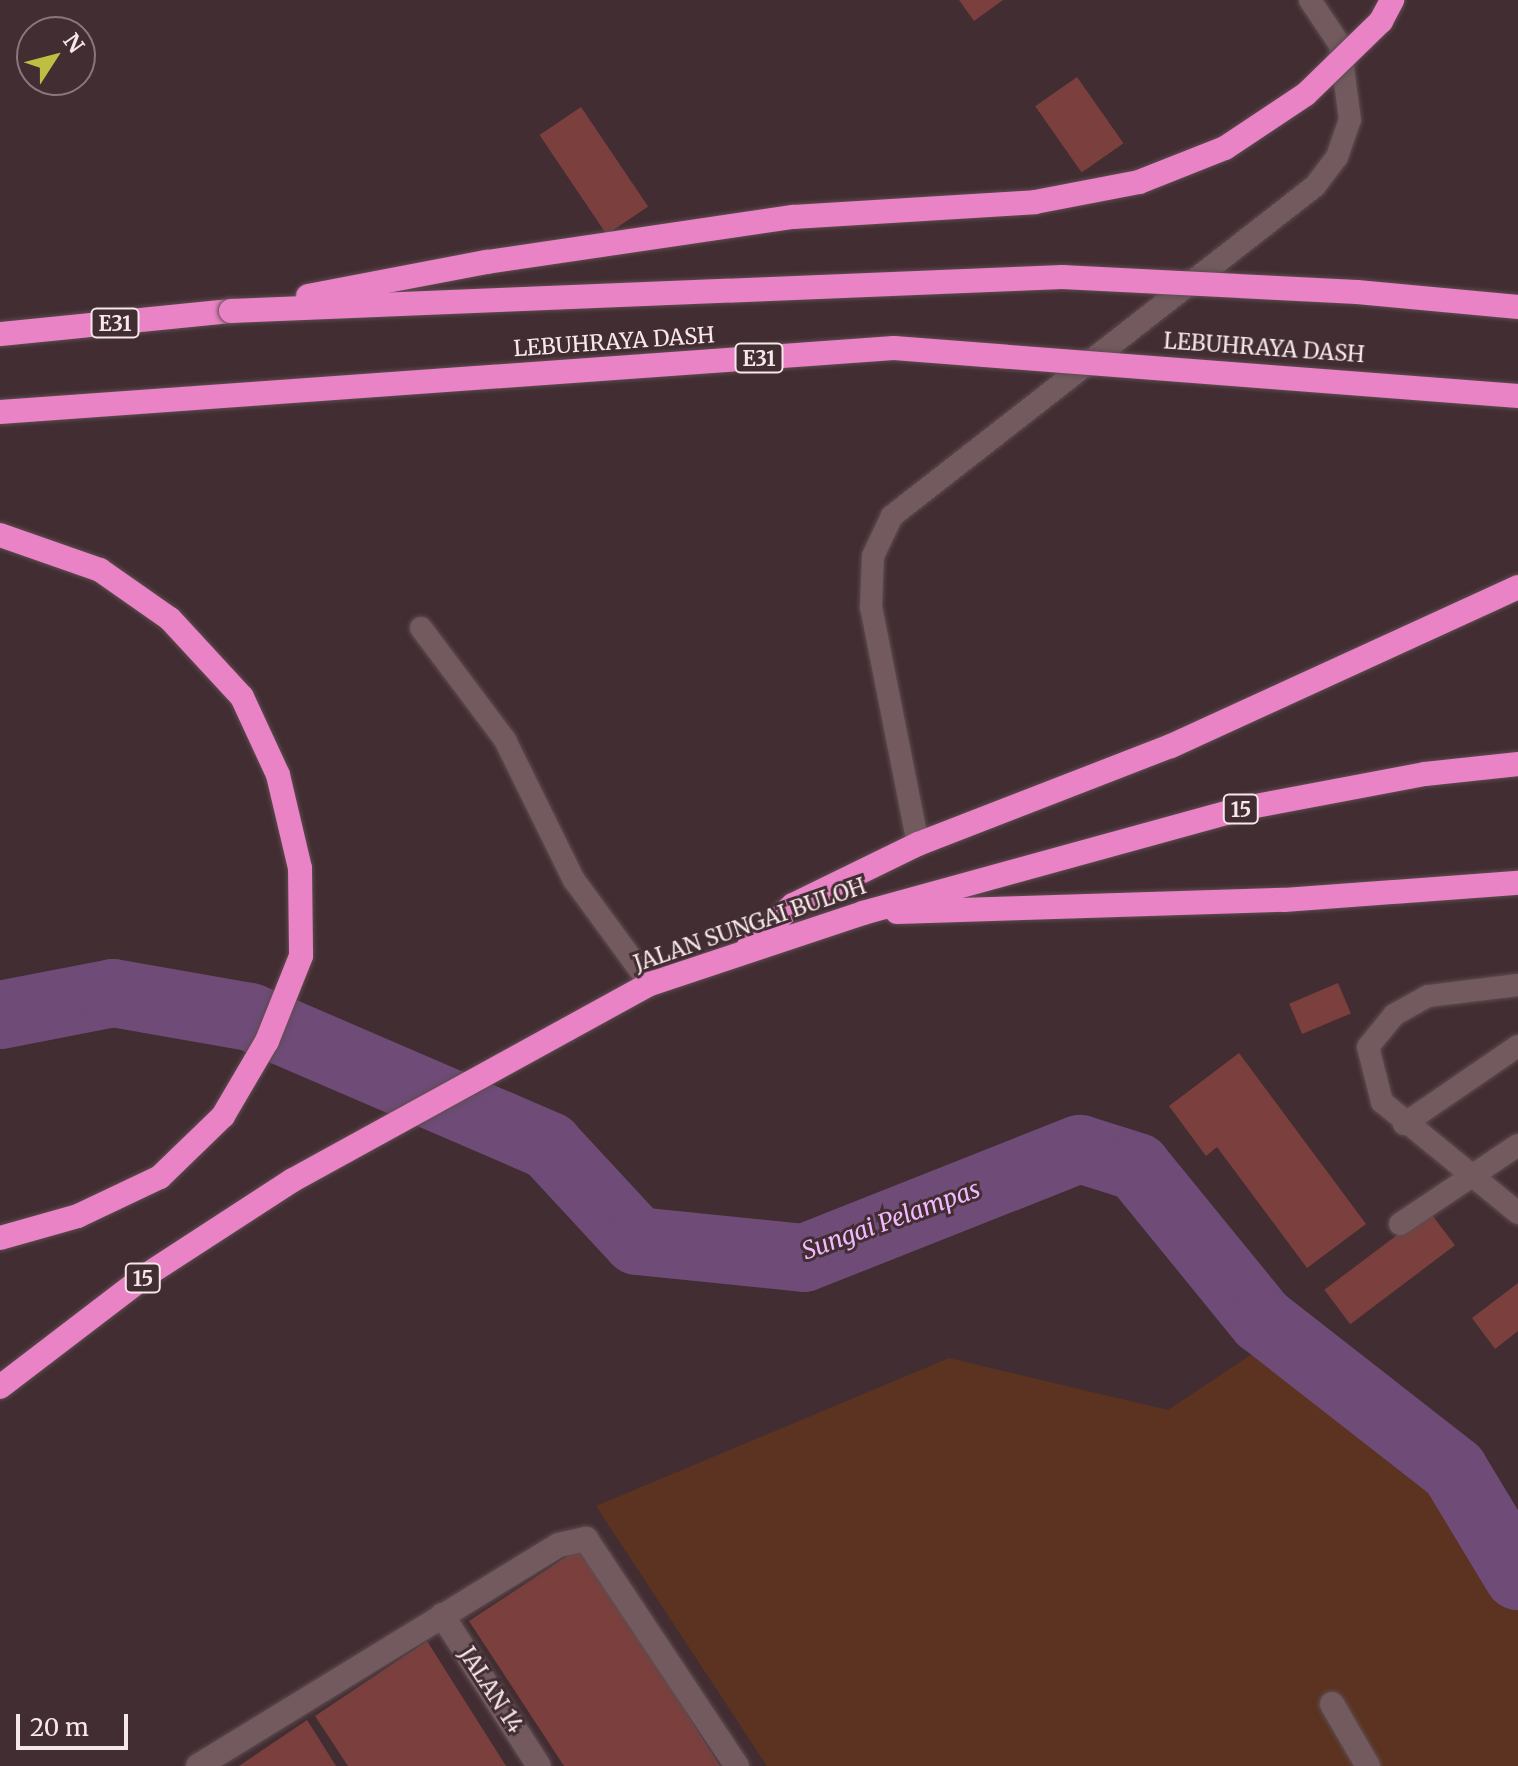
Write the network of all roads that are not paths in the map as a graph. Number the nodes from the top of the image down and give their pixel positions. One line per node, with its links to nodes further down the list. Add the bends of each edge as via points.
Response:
1 (1310, 0): 12 (lane, via 1340,45 1350,120 1337,157 1315,186 892,516 879,543 871,607)
2 (1392, 0): 4 (highway, bridge, via 1381,21 1306,94 1225,148 1139,182 1035,202 793,217 487,262)
3 (1518, 307): 4 (highway, LEBUHRAYA DASH / E31, bridge, via 1357,292 1062,277)
4 (231, 311): 5 (highway, LEBUHRAYA DASH / E31)
5 (0, 334)
6 (1518, 396): 7 (highway, LEBUHRAYA DASH / E31, bridge, via 894,348)
7 (0, 412)
8 (0, 535): 24 (highway, via 100,570 170,619 242,697 278,775 300,868 301,956 267,1041 223,1116 160,1177 78,1216)
9 (1518, 587): 12 (highway, via 1171,746)
10 (421, 628): 16 (lane, via 505,740 574,880)
11 (1518, 764): 14 (highway, JALAN SUNGAI BULOH / 15, via 1245,808)
12 (918, 844): 15 (highway, via 793,905)
13 (1518, 883): 14 (highway, via 1284,900)
14 (863, 913): 15 (highway, JALAN SUNGAI BULOH / 15)
15 (741, 953): 16 (highway, JALAN SUNGAI BULOH / 15)
16 (650, 984): 25 (highway, JALAN SUNGAI BULOH / 15, via 293,1180 145,1276)
17 (1518, 985): 19 (lane, via 1428,996 1394,1015 1368,1047 1369,1062 1382,1102)
18 (1518, 1046): 19 (lane)
19 (1404, 1124): 21 (lane)
20 (1518, 1145): 21 (lane)
21 (1477, 1174): 22 (lane); 23 (lane)
22 (1518, 1213)
23 (1400, 1224)
24 (0, 1238)
25 (0, 1387)
26 (442, 1615): 28 (street); 29 (street, JALAN 14); 30 (street, via 559,1545 586,1539)
27 (1332, 1704): 31 (street)
28 (198, 1766)
29 (539, 1766)
30 (737, 1766)
31 (1368, 1766)

